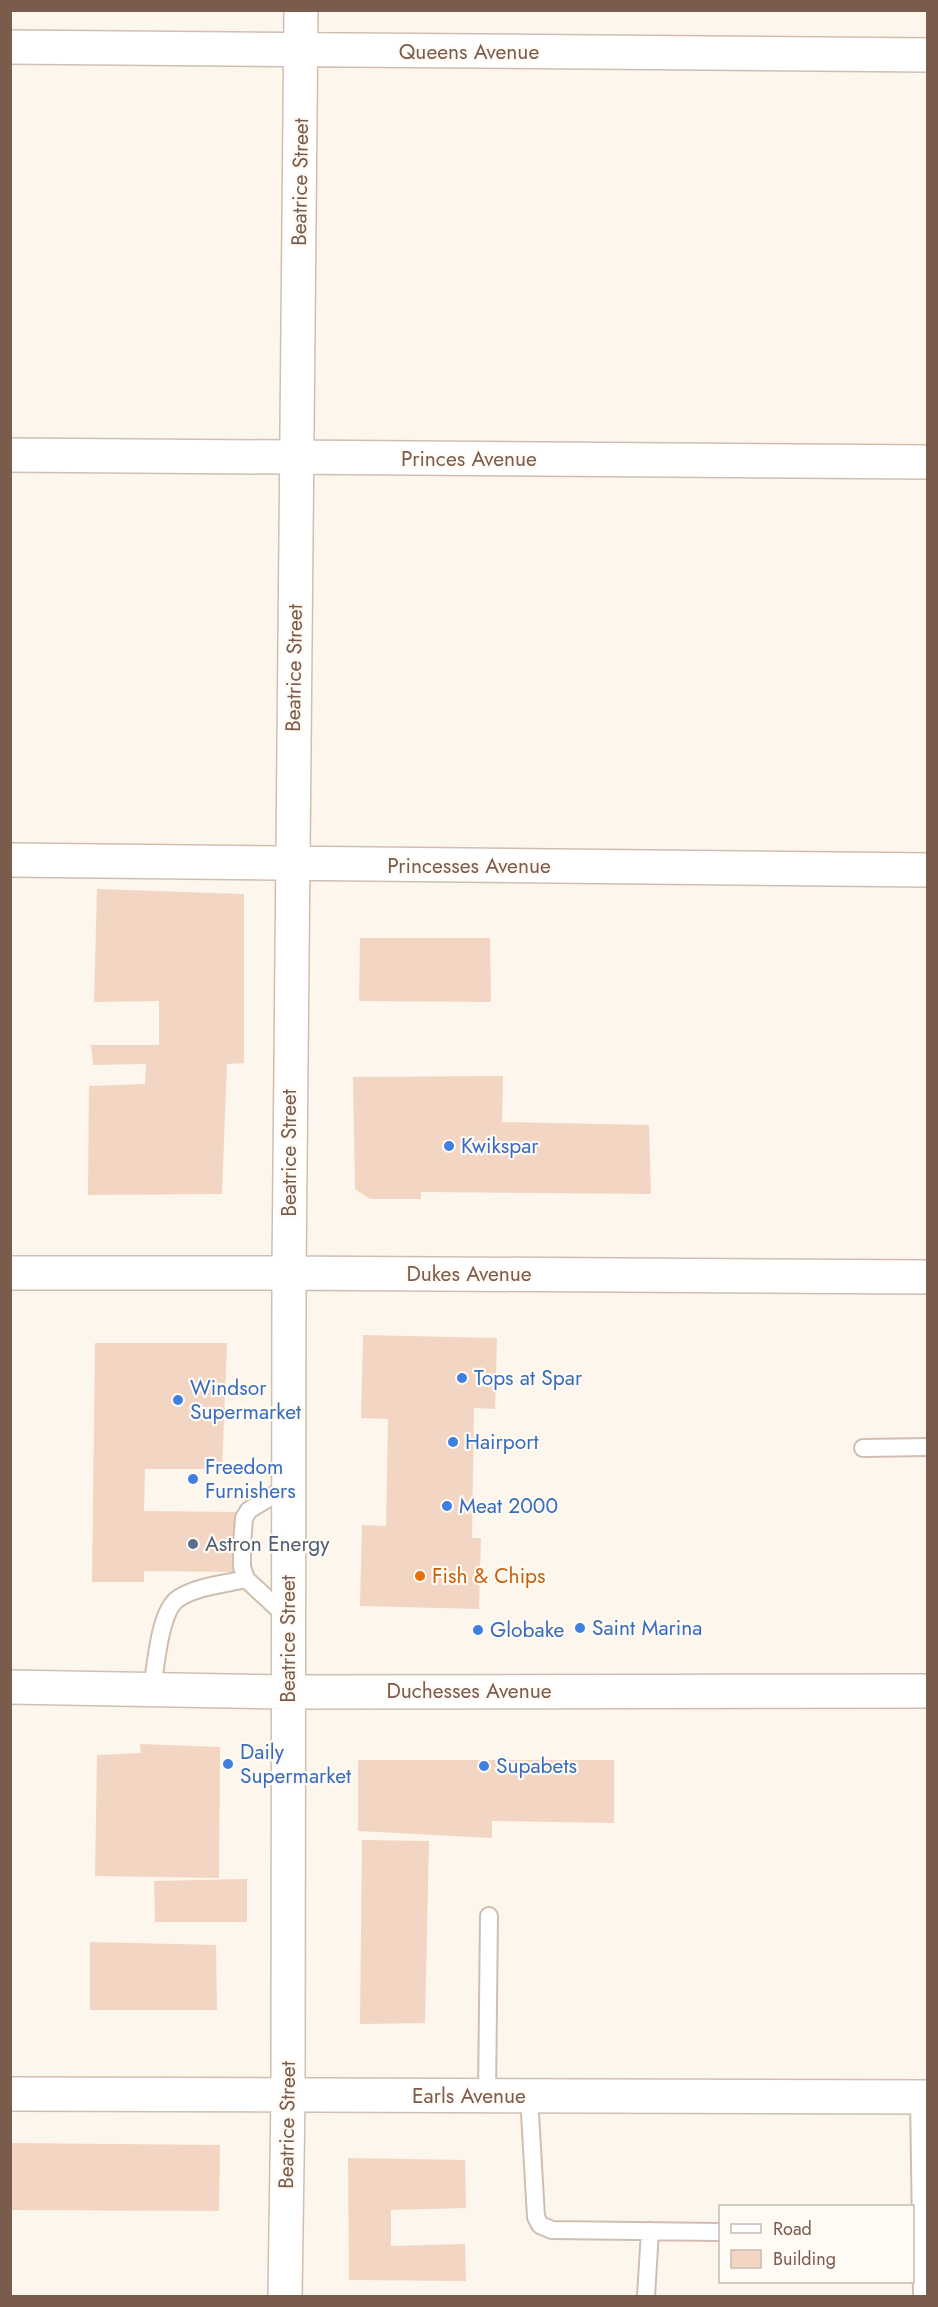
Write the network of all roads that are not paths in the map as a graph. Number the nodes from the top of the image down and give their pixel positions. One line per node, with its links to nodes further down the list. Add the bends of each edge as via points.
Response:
1 (301, 10): 3 (street, Beatrice Street)
2 (10, 47): 3 (street, Queens Avenue)
3 (301, 51): 4 (street, Queens Avenue); 6 (street, Beatrice Street)
4 (927, 55)
5 (10, 455): 6 (street, Princes Avenue)
6 (297, 457): 7 (street, Princes Avenue); 9 (street, Beatrice Street)
7 (927, 462)
8 (10, 860): 9 (street, Princesses Avenue)
9 (291, 865): 10 (street, Princesses Avenue); 12 (street, Beatrice Street)
10 (927, 870)
11 (10, 1273): 12 (street, Dukes Avenue)
12 (289, 1273): 13 (street, Dukes Avenue); 16 (street, Beatrice Street)
13 (927, 1277)
14 (927, 1447): 15 (lane)
15 (863, 1448)
16 (289, 1486): 17 (lane, via 249,1510 244,1518 242,1567); 18 (street, Beatrice Street)
17 (246, 1579): 18 (lane); 20 (lane, via 177,1599 163,1625)
18 (288, 1618): 22 (street, Beatrice Street)
19 (10, 1687): 20 (street, Duchesses Avenue)
20 (152, 1689): 22 (street, Duchesses Avenue)
21 (927, 1691): 22 (street, Duchesses Avenue)
22 (288, 1692): 25 (street, Beatrice Street)
23 (489, 1916): 26 (lane)
24 (10, 2094): 25 (street, Earls Avenue)
25 (288, 2096): 26 (street, Earls Avenue); 32 (street, Beatrice Street)
26 (487, 2096): 27 (street, Earls Avenue)
27 (529, 2096): 28 (street, Earls Avenue); 29 (lane, via 536,2217 540,2225 552,2229)
28 (923, 2097): 31 (lane)
29 (650, 2231): 30 (lane); 33 (lane)
30 (719, 2232)
31 (917, 2234): 34 (lane)
32 (285, 2296)
33 (646, 2296)
34 (922, 2296)

